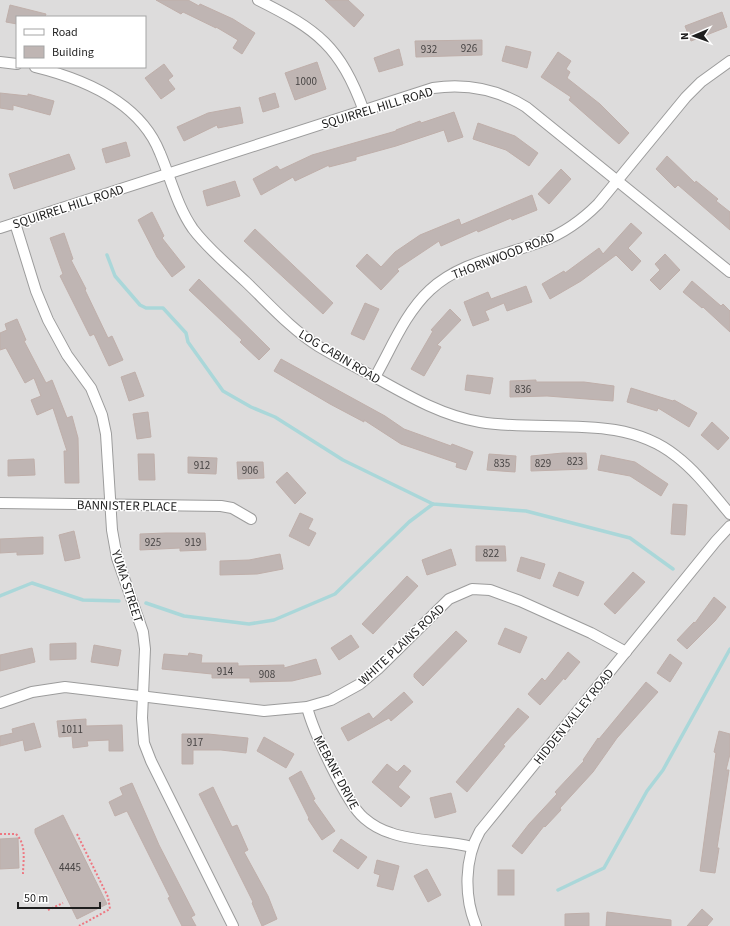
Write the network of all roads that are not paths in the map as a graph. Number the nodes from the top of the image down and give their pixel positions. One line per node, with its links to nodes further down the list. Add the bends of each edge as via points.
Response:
1 (258, 0): 6 (street, via 290,16 325,42 349,74)
2 (730, 61): 8 (street, THORNWOOD ROAD, via 701,82 686,97)
3 (0, 62): 4 (street)
4 (16, 64)
5 (37, 68): 7 (street, LOG CABIN ROAD, via 79,81 126,107 144,125 155,141)
6 (364, 111): 7 (street, SQUIRREL HILL ROAD); 8 (street, SQUIRREL HILL ROAD, via 443,87 464,86 494,91 526,107)
7 (168, 173): 9 (street, SQUIRREL HILL ROAD); 12 (street, LOG CABIN ROAD, via 182,211 208,247 304,336)
8 (618, 180): 11 (street, SQUIRREL HILL ROAD); 12 (street, THORNWOOD ROAD, via 582,220 563,232 470,265 430,290 420,300)
9 (15, 223): 10 (street, SQUIRREL HILL ROAD); 14 (street, YUMA STREET, via 36,291 48,320 67,355 91,388 102,415 106,434)
10 (0, 228)
11 (730, 272)
12 (375, 378): 15 (street, LOG CABIN ROAD, via 438,410 480,422 599,428 638,436 676,455 692,469)
13 (0, 503): 14 (street, BANNISTER PLACE)
14 (110, 505): 16 (street, BANNISTER PLACE, via 220,506 232,508); 19 (street, YUMA STREET, via 117,558 143,632)
15 (730, 514)
16 (251, 519)
17 (730, 526): 18 (street, HIDDEN VALLEY ROAD)
18 (626, 652): 21 (street, WHITE PLAINS ROAD, via 520,601 490,590 472,589 449,599 360,684 331,700); 22 (street, HIDDEN VALLEY ROAD, via 480,831)
19 (143, 696): 20 (street, WHITE PLAINS ROAD, via 65,687 32,692); 21 (street, WHITE PLAINS ROAD, via 264,711); 23 (street, YUMA STREET, via 144,743)
20 (0, 703)
21 (307, 707): 22 (street, MEBANE DRIVE, via 315,730 349,800 363,818 391,834)
22 (472, 847): 24 (street, HIDDEN VALLEY ROAD, via 468,883 469,904)
23 (232, 926)
24 (476, 926)

